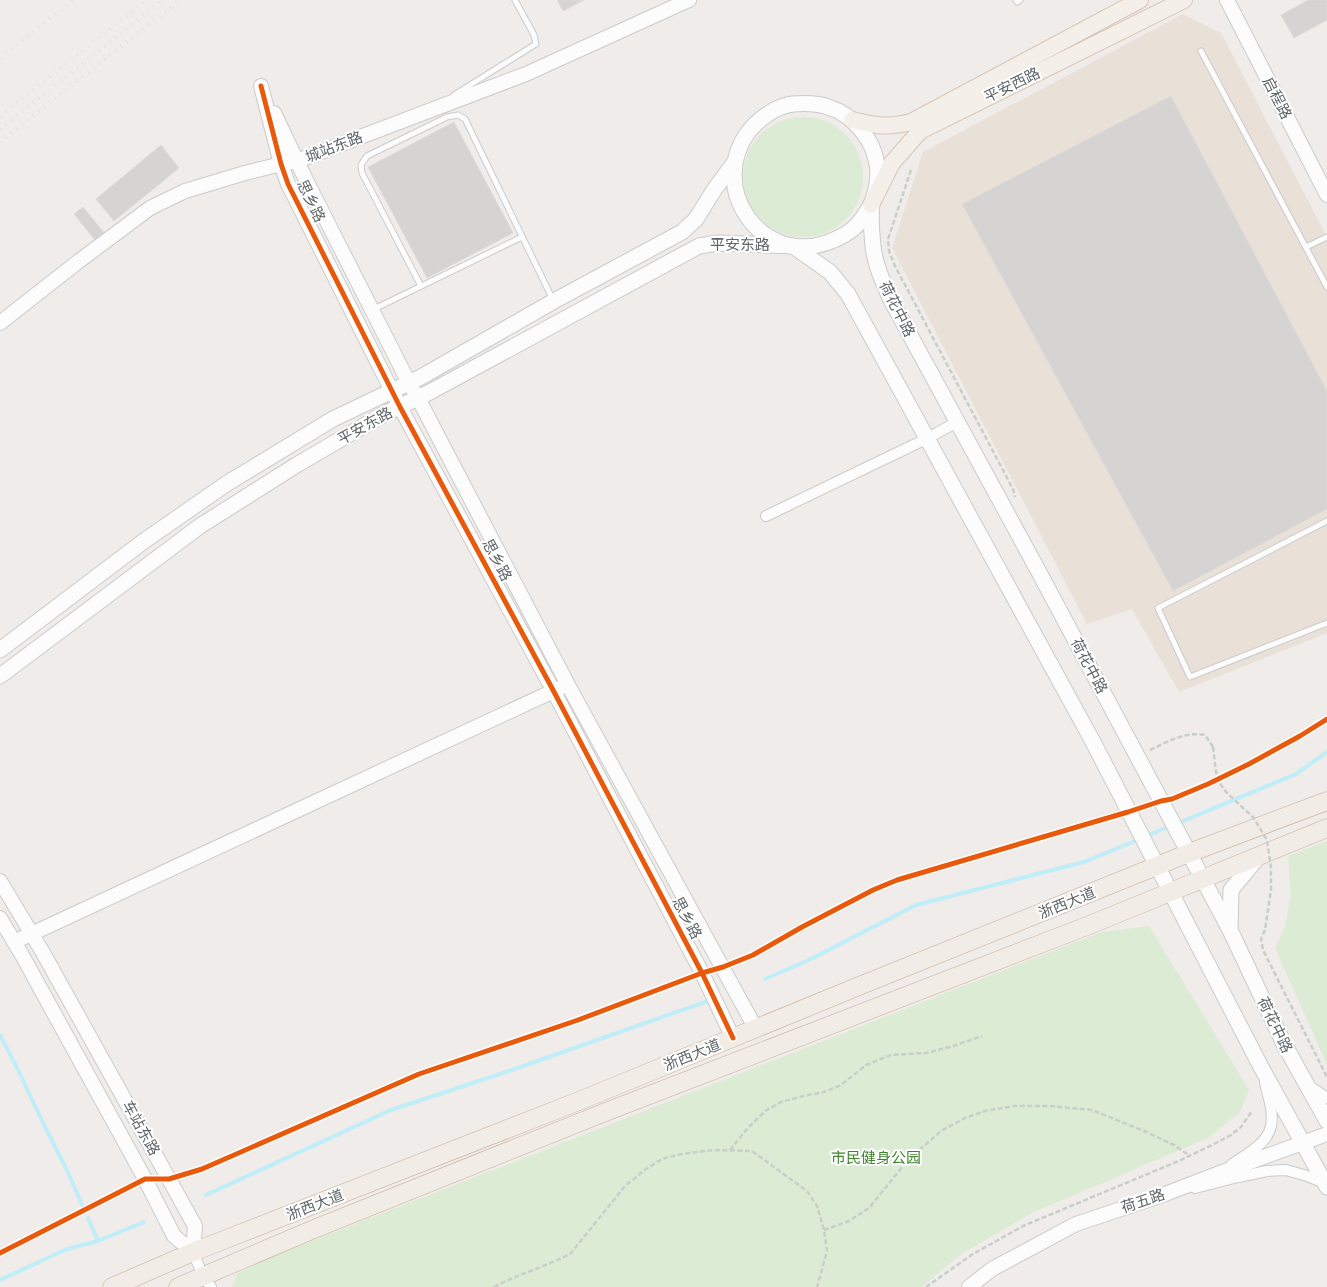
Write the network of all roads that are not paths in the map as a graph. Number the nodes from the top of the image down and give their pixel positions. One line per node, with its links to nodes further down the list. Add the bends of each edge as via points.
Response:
1 (515, 0): 9 (lane, via 534,34 536,44)
2 (689, 0): 9 (street, 城站东路, via 526,74)
3 (1016, 0): 4 (lane)
4 (1020, 0)
5 (1140, 0): 10 (main road, 平安西路, via 911,122 876,126)
6 (1184, 0): 15 (main road, 平安西路, via 920,131 892,163)
7 (1227, 0): 14 (street, 启程路)
8 (1201, 51): 19 (lane)
9 (426, 112): 11 (street, 城站东路)
10 (852, 120): 13 (main road, via 831,108 812,104 791,105 772,112 756,123 742,142); 15 (main road, via 867,137 876,159 878,182)
11 (297, 162): 12 (street, 城站东路); 12 (street, 思乡路, via 261,86); 23 (street, 思乡路)
12 (280, 164): 24 (street, 城站东路, via 185,191 150,208); 26 (street, 思乡路)
13 (734, 164): 18 (main road, via 734,186 741,207 754,226 772,239); 22 (main road, 平安东路, via 696,219 682,232)
14 (1327, 195)
15 (871, 205): 18 (main road, via 858,224 839,239 817,246); 29 (main road, 荷花中路, via 873,246 882,281)
16 (522, 237): 20 (lane); 20 (lane, via 464,119 458,115 447,117 367,156 361,165 362,173); 22 (lane)
17 (1327, 237): 19 (lane)
18 (793, 246): 27 (main road, 平安东路, via 718,242 699,246); 30 (main road, 荷花中路, via 830,272 848,294)
19 (1306, 247): 21 (lane)
20 (421, 286): 23 (lane)
21 (1327, 287)
22 (554, 301): 25 (main road, 平安东路)
23 (372, 310): 25 (street, 思乡路)
24 (0, 323)
25 (409, 383): 26 (main road, 平安东路); 27 (street, 思乡路)
26 (393, 391): 28 (street, 思乡路); 34 (main road, 平安东路, via 333,419 226,484 144,541)
27 (418, 398): 28 (main road, 平安东路); 36 (street, 思乡路)
28 (400, 406): 35 (main road, 平安东路, via 298,464 200,526); 37 (street, 思乡路)
29 (957, 422): 30 (street); 40 (main road, 荷花中路)
30 (926, 439): 31 (street); 42 (main road, 荷花中路, via 1092,740)
31 (766, 516)
32 (1327, 521): 33 (lane, via 1158,608 1190,677)
33 (1327, 623)
34 (0, 650)
35 (0, 676)
36 (568, 685): 37 (street); 50 (street, 思乡路)
37 (553, 690): 48 (street); 51 (street, 思乡路)
38 (1327, 801): 40 (highway, 浙西大道)
39 (1327, 828): 41 (highway, 浙西大道)
40 (1189, 853): 42 (highway, 浙西大道); 43 (main road, 荷花中路)
41 (1259, 856): 43 (highway, 浙西大道); 47 (main road, via 1231,890)
42 (1157, 867): 45 (main road, 荷花中路); 50 (highway, 浙西大道)
43 (1202, 879): 45 (highway, 浙西大道); 47 (main road, 荷花中路)
44 (0, 881): 48 (street, 车站东路)
45 (1170, 892): 52 (main road, 荷花中路); 62 (highway, 浙西大道, via 314,1229)
46 (0, 918): 49 (street, 车站东路)
47 (1230, 930): 53 (main road, 荷花中路)
48 (31, 933): 49 (street); 61 (street, 车站东路, via 195,1226)
49 (14, 942): 61 (street, 车站东路, via 174,1236)
50 (756, 1028): 51 (highway, 浙西大道)
51 (733, 1038): 61 (highway, 浙西大道)
52 (1261, 1067): 57 (main road, 荷花中路); 58 (street, via 1272,1113 1271,1127 1259,1145)
53 (1305, 1083): 54 (street); 55 (main road, 荷花中路)
54 (1327, 1098)
55 (1327, 1121)
56 (1327, 1134): 57 (street, 荷五路)
57 (1303, 1143): 58 (street, 荷五路); 59 (main road, 荷花中路)
58 (1217, 1174): 60 (street, 荷五路)
59 (1326, 1185): 60 (street, via 1286,1170 1266,1171)
60 (1160, 1196): 65 (street, 荷五路, via 1076,1224 992,1269)
61 (193, 1252): 62 (street); 63 (highway, 浙西大道)
62 (207, 1282): 64 (highway, 浙西大道)
63 (112, 1287)
64 (178, 1287)
65 (969, 1287)

